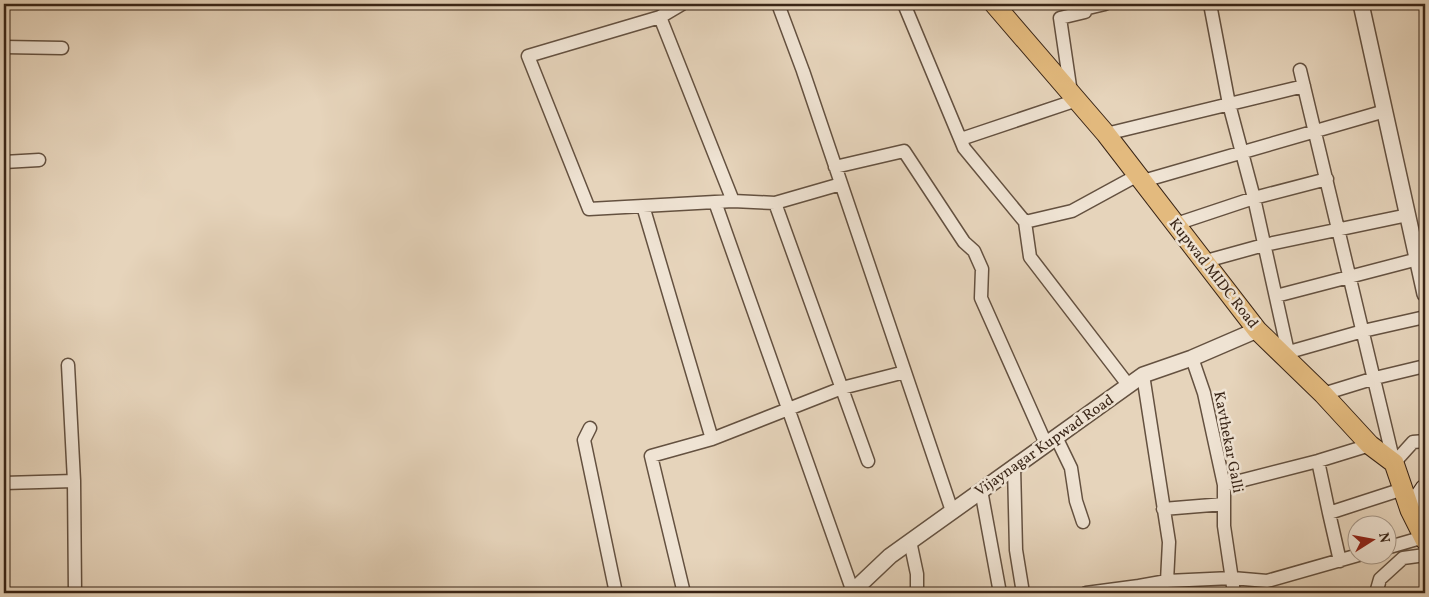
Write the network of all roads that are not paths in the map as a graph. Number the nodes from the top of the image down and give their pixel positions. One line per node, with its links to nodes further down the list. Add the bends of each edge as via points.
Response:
1 (682, 4): 9 (street)
2 (778, 4): 23 (street)
3 (904, 4): 19 (street)
4 (994, 4): 14 (main road, Kupwad MIDC Road)
5 (1105, 4): 8 (street)
6 (1210, 4): 15 (street)
7 (1361, 4): 16 (street)
8 (1083, 6): 14 (street, via 1085,12 1060,18)
9 (660, 17): 28 (street); 31 (street, via 528,56 589,209)
10 (4, 47): 11 (street)
11 (62, 48)
12 (1300, 70): 13 (street)
13 (1304, 86): 15 (street); 17 (street)
14 (1074, 96): 18 (main road, Kupwad MIDC Road); 19 (street)
15 (1229, 104): 18 (street); 20 (street)
16 (1384, 111): 17 (street); 32 (street)
17 (1315, 131): 20 (street); 25 (street)
18 (1106, 134): 24 (main road, Kupwad MIDC Road)
19 (961, 139): 33 (street, via 964,148)
20 (1242, 152): 24 (street); 27 (street)
21 (39, 160): 22 (street)
22 (4, 162)
23 (835, 167): 26 (street); 58 (street, via 904,151 964,242 974,251 982,269 981,298)
24 (1140, 178): 33 (street, via 1072,211); 34 (main road, Kupwad MIDC Road)
25 (1327, 179): 27 (street); 35 (street)
26 (841, 184): 30 (street); 49 (street)
27 (1254, 198): 34 (street); 36 (street)
28 (733, 201): 29 (street); 30 (street)
29 (715, 202): 31 (street); 55 (street)
30 (775, 202): 53 (street)
31 (643, 206): 57 (street)
32 (1408, 215): 35 (street); 37 (street)
33 (1026, 222): 52 (street, via 1030,257)
34 (1176, 224): 38 (main road, Kupwad MIDC Road)
35 (1339, 229): 36 (street); 39 (street)
36 (1264, 245): 38 (street); 41 (street)
37 (1418, 259): 39 (street); 40 (street)
38 (1206, 262): 43 (main road, Kupwad MIDC Road)
39 (1350, 277): 41 (street); 44 (street)
40 (1425, 294)
41 (1276, 296): 45 (street)
42 (1425, 317): 44 (street)
43 (1257, 330): 45 (main road, Kupwad MIDC Road); 46 (street, Vijaynagar Kupwad Road)
44 (1363, 331): 45 (street); 51 (street)
45 (1285, 353): 54 (main road, Kupwad MIDC Road)
46 (1192, 358): 50 (street, Vijaynagar Kupwad Road); 67 (street, Kavthekar Galli, via 1204,393)
47 (68, 365): 65 (street)
48 (1425, 366): 51 (street)
49 (905, 372): 53 (street); 74 (street)
50 (1143, 375): 52 (street, Vijaynagar Kupwad Road); 72 (street)
51 (1375, 378): 54 (street); 63 (street)
52 (1129, 386): 58 (street, Vijaynagar Kupwad Road)
53 (842, 388): 55 (street); 61 (street)
54 (1323, 394): 60 (main road, Kupwad MIDC Road)
55 (788, 409): 57 (street); 85 (street)
56 (590, 428): 87 (street, via 584,440)
57 (712, 439): 88 (street, via 651,456 683,589)
58 (1051, 440): 64 (street, Vijaynagar Kupwad Road); 76 (street, via 1071,468)
59 (1425, 441): 63 (street, via 1413,442)
60 (1370, 445): 62 (street); 63 (main road, Kupwad MIDC Road)
61 (868, 461)
62 (1318, 461): 67 (street); 75 (street)
63 (1394, 463): 69 (main road)
64 (1014, 466): 70 (street, Vijaynagar Kupwad Road); 91 (street, via 1016,550)
65 (74, 481): 66 (street); 86 (street)
66 (4, 483)
67 (1224, 485): 71 (street, Kavthekar Galli)
68 (1425, 488): 73 (main road)
69 (1403, 489): 73 (main road); 75 (street)
70 (981, 490): 74 (street, Vijaynagar Kupwad Road); 90 (street)
71 (1224, 504): 72 (street); 82 (street, Kavthekar Galli)
72 (1163, 509): 83 (street, via 1168,542)
73 (1410, 510): 78 (main road)
74 (952, 511): 77 (street, Vijaynagar Kupwad Road)
75 (1330, 513): 81 (street)
76 (1083, 522)
77 (910, 541): 85 (street, Vijaynagar Kupwad Road); 89 (street, via 917,574)
78 (1425, 544): 79 (street); 94 (street, via 1380,578)
79 (1396, 547)
80 (1346, 559): 81 (street)
81 (1340, 561): 82 (street, via 1266,581)
82 (1232, 578): 83 (street); 93 (street, Kavthekar Galli)
83 (1167, 581): 84 (street)
84 (1137, 590): 92 (street)
85 (852, 592)
86 (75, 593)
87 (616, 593)
88 (680, 593)
89 (917, 593)
90 (1000, 593)
91 (1023, 593)
92 (1086, 593)
93 (1234, 593)
94 (1376, 593)

